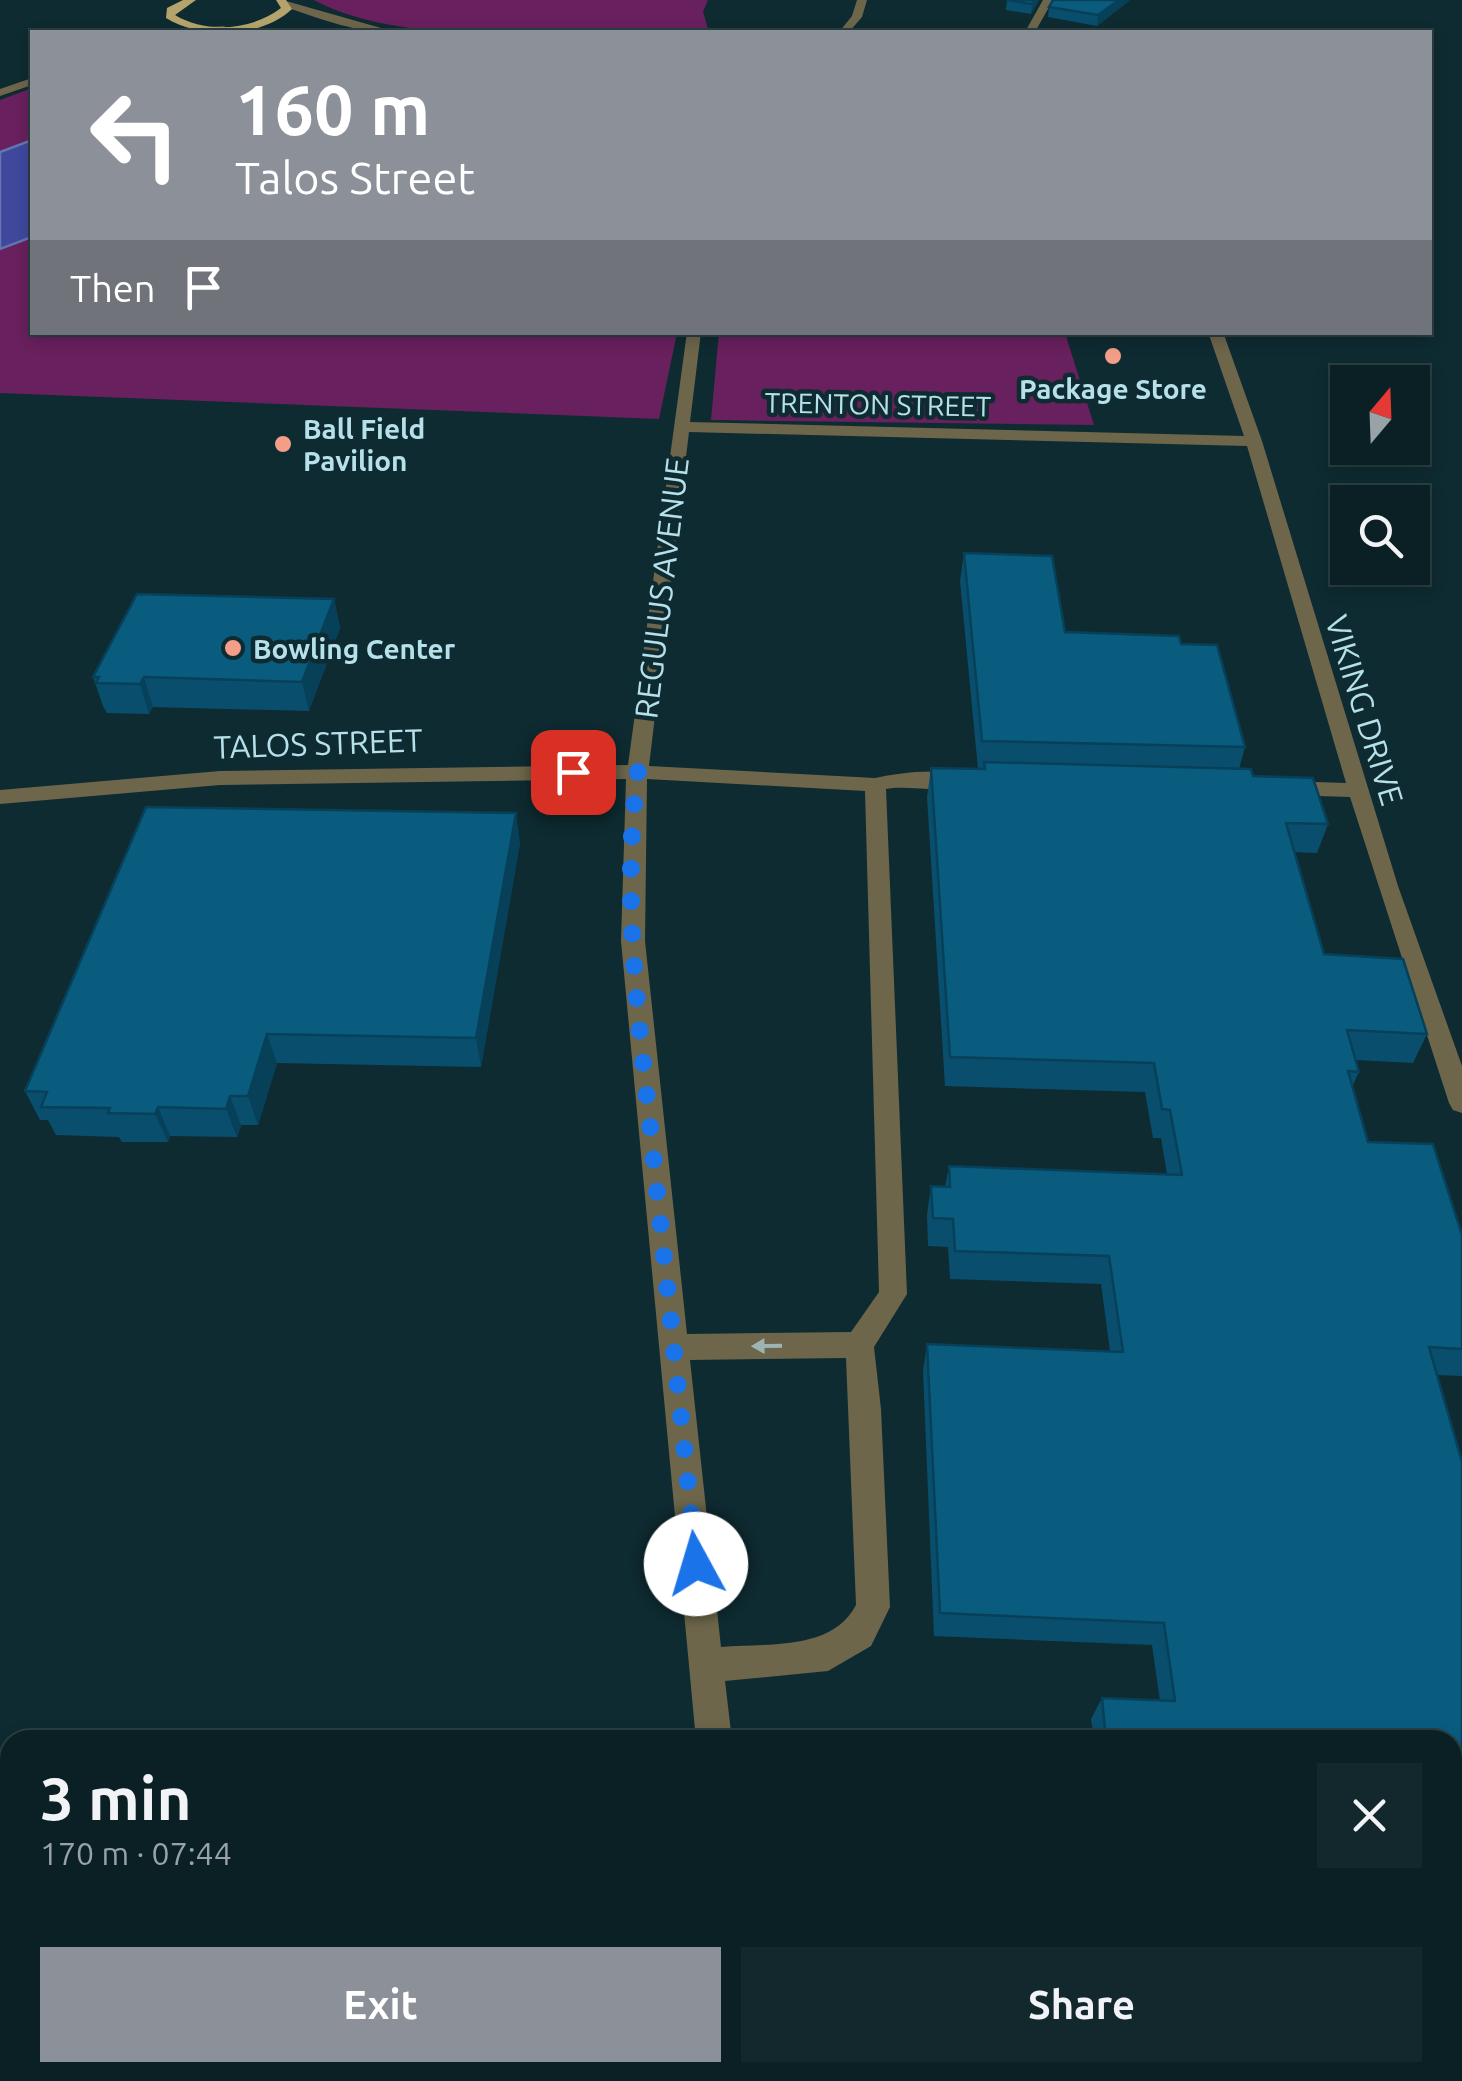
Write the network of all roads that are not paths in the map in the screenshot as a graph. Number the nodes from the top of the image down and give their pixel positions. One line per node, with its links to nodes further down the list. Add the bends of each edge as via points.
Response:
1 (862, 0): 10 (street)
2 (1048, 0): 11 (street)
3 (284, 1): 5 (street); 6 (main road, via 282,14)
4 (183, 2): 7 (main road, via 168,21)
5 (330, 19): 6 (street); 9 (street)
6 (258, 24): 7 (main road)
7 (220, 28): 8 (street)
8 (200, 30)
9 (381, 30)
10 (846, 30)
11 (1031, 30)
12 (30, 82): 13 (street)
13 (0, 93)
14 (694, 335): 16 (street, REGULUS AVENUE)
15 (1217, 335): 17 (street, VIKING DRIVE)
16 (681, 427): 17 (street, TRENTON STREET); 18 (street, REGULUS AVENUE)
17 (1254, 441): 22 (street, VIKING DRIVE)
18 (638, 772): 20 (street, TALOS STREET); 23 (street, TALOS STREET, via 220,778); 26 (street, REGULUS AVENUE, via 634,942)
19 (982, 781): 20 (street, TALOS STREET)
20 (875, 785): 25 (street, via 893,1294)
21 (1259, 788): 22 (street)
22 (1358, 790): 24 (street, VIKING DRIVE)
23 (0, 796)
24 (1462, 1102)
25 (860, 1344): 26 (street, one-way to 26); 27 (street, via 873,1607 859,1634 828,1654)
26 (674, 1347): 27 (street, REGULUS AVENUE)
27 (706, 1666): 28 (street, REGULUS AVENUE)
28 (713, 1730)

